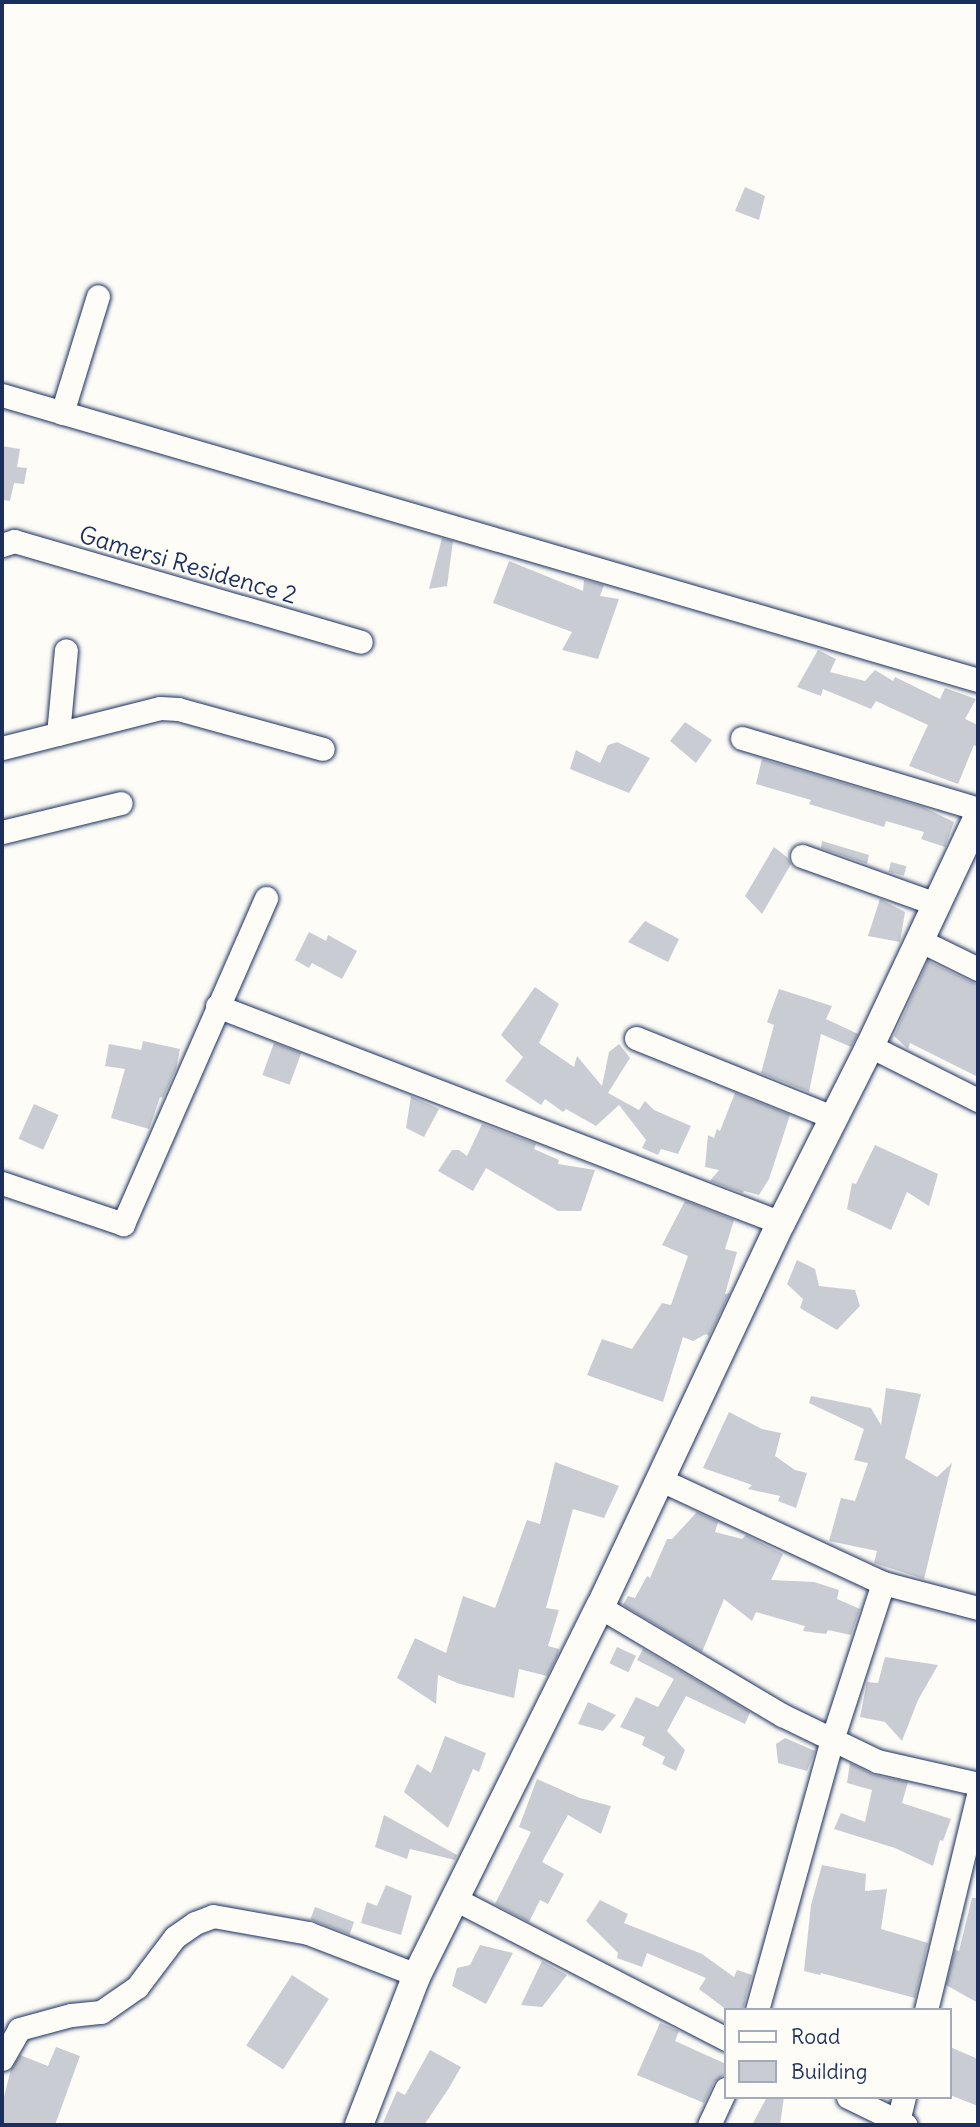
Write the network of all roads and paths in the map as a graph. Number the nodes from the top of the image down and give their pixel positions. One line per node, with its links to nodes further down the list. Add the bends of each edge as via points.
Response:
1 (98, 296): 3 (street)
2 (2, 395): 3 (street)
3 (62, 413): 7 (street)
4 (2, 545): 5 (street, Gamersi Residence 2, via 13,541)
5 (361, 642)
6 (66, 650): 8 (street)
7 (978, 680)
8 (58, 734): 10 (street); 11 (street, via 160,708)
9 (742, 738): 13 (street)
10 (2, 748)
11 (323, 748)
12 (121, 803): 15 (street)
13 (978, 808)
14 (978, 817): 18 (street)
15 (2, 832)
16 (802, 856): 18 (street)
17 (267, 898): 21 (street)
18 (936, 904): 19 (street)
19 (919, 940): 20 (street); 23 (street)
20 (978, 969)
21 (217, 1006): 26 (street, via 124,1224); 27 (street)
22 (636, 1038): 25 (street)
23 (870, 1046): 24 (street); 25 (street)
24 (978, 1100)
25 (835, 1118): 27 (street)
26 (2, 1183)
27 (781, 1223): 28 (street)
28 (661, 1480): 29 (street); 30 (street)
29 (883, 1583): 31 (street); 32 (street)
30 (600, 1607): 32 (street); 35 (street)
31 (978, 1608)
32 (832, 1740): 33 (street, via 877,1761); 37 (street)
33 (978, 1784)
34 (978, 1795): 38 (street)
35 (455, 1899): 36 (street); 39 (street)
36 (417, 1975): 40 (street, via 308,1933 214,1916 175,1937 136,1987 101,2012 19,2029); 45 (street)
37 (758, 2008)
38 (926, 2008)
39 (724, 2038)
40 (2, 2059)
41 (724, 2094): 46 (street)
42 (852, 2099): 44 (street)
43 (904, 2099): 44 (street)
44 (900, 2124)
45 (359, 2125)
46 (709, 2125)

